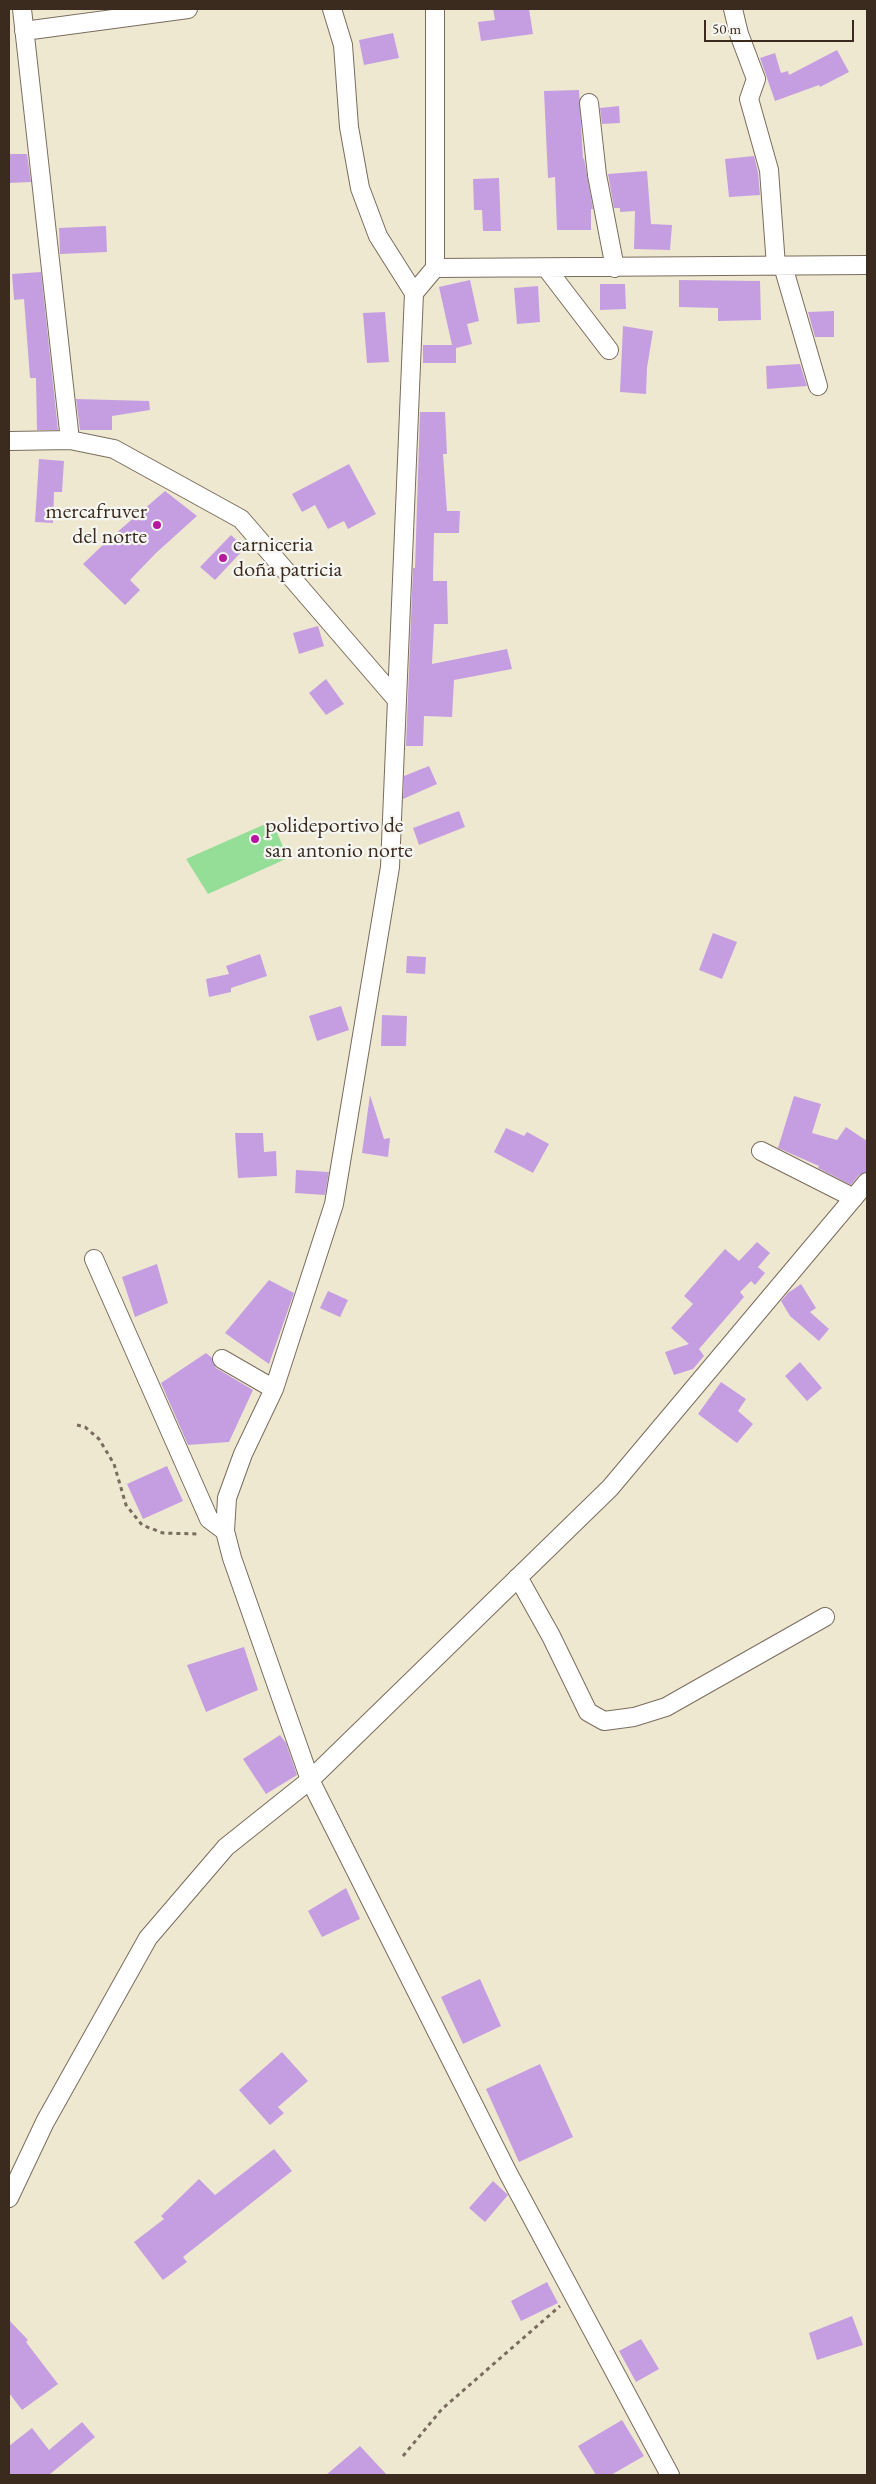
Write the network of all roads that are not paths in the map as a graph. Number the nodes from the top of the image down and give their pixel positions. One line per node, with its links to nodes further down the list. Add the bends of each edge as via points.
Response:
1 (22, 9): 6 (street)
2 (188, 9): 6 (street)
3 (332, 9): 13 (street, via 343,45 349,127 360,188 378,236)
4 (436, 9): 10 (street)
5 (733, 9): 9 (street, via 756,79 749,99 769,170)
6 (24, 31): 16 (street)
7 (589, 103): 11 (street, via 597,175)
8 (867, 265): 9 (street)
9 (780, 266): 11 (street); 15 (street)
10 (435, 268): 12 (street); 13 (street)
11 (615, 268): 12 (street)
12 (548, 269): 14 (street)
13 (414, 293): 18 (street)
14 (609, 350)
15 (818, 386)
16 (70, 440): 17 (street); 18 (street, via 114,449 241,519)
17 (9, 441)
18 (397, 700): 24 (street, via 390,867 334,1204)
19 (760, 1150): 21 (street)
20 (867, 1182): 21 (street)
21 (854, 1198): 26 (street, via 610,1488)
22 (94, 1259): 25 (street, via 209,1519)
23 (222, 1359): 24 (street)
24 (274, 1389): 25 (street, via 242,1454 227,1498)
25 (225, 1531): 28 (street)
26 (518, 1577): 27 (street, via 588,1712 604,1721 634,1717 666,1706); 28 (street)
27 (825, 1617)
28 (310, 1780): 29 (street, via 226,1847 148,1938 44,2122); 30 (street, via 508,2173)
29 (9, 2198)
30 (670, 2475)

